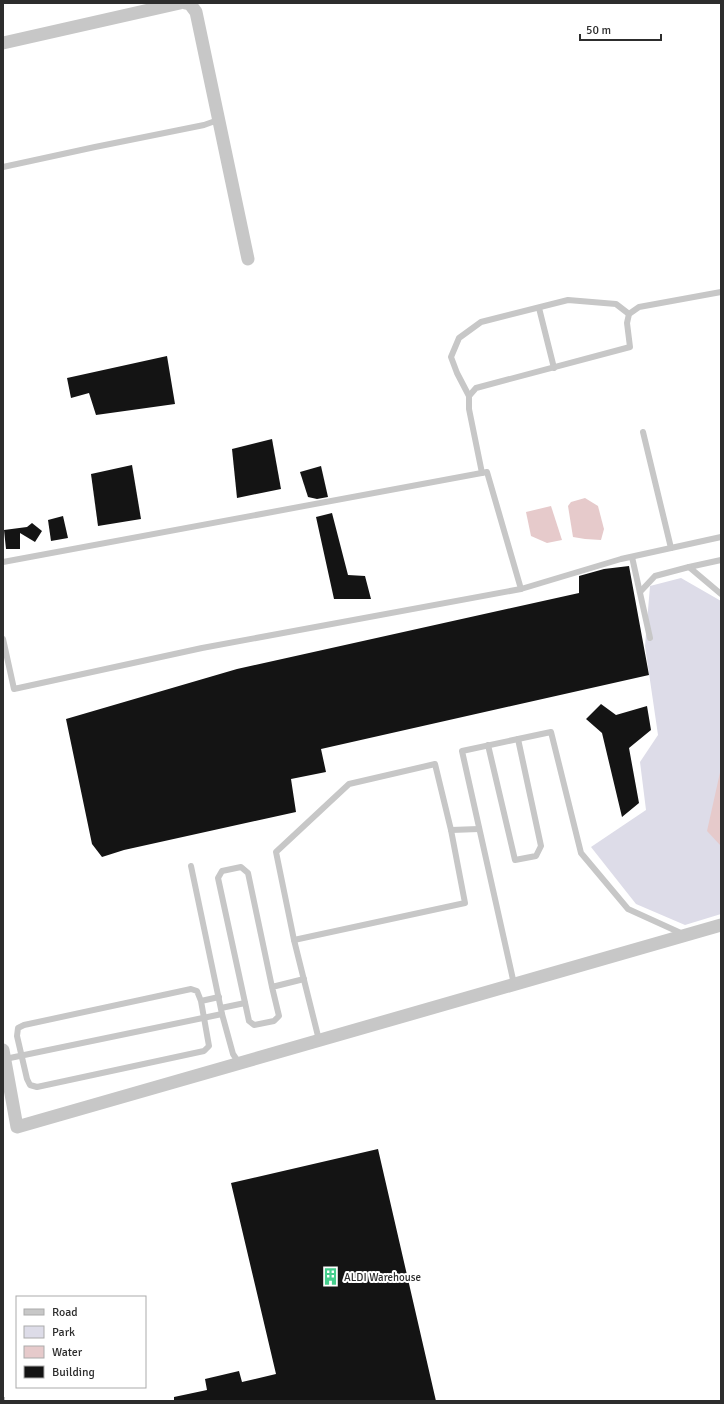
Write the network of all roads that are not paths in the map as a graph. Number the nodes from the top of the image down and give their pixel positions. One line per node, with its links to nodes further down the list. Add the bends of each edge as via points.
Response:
1 (180, 3): 3 (street)
2 (185, 3): 4 (street, via 190,4 196,12)
3 (3, 43)
4 (219, 116): 5 (lane, via 218,120 204,125); 6 (street)
5 (3, 168)
6 (248, 259)
7 (721, 292): 9 (lane, via 639,307)
8 (539, 308): 9 (lane, via 568,300 616,304); 10 (lane); 11 (lane, via 481,322 459,338 451,357)
9 (629, 314): 10 (lane, via 627,323 630,347)
10 (554, 368): 11 (lane, via 476,388)
11 (470, 396): 13 (lane, via 469,409)
12 (643, 432): 15 (lane)
13 (482, 473): 18 (lane); 20 (lane, via 487,472)
14 (721, 538): 15 (lane)
15 (671, 548): 16 (lane)
16 (632, 557): 20 (lane); 21 (lane)
17 (721, 560): 19 (lane)
18 (3, 562)
19 (689, 567): 21 (lane, via 655,576); 22 (lane)
20 (521, 588): 24 (lane, via 202,648 14,689)
21 (640, 592): 23 (lane)
22 (721, 594)
23 (650, 638)
24 (3, 639)
25 (518, 739): 26 (lane); 26 (lane, via 541,846 536,856 515,860); 31 (lane, via 551,732 581,852 628,909)
26 (488, 745): 27 (lane, via 462,751)
27 (479, 829): 28 (lane); 34 (lane)
28 (451, 830): 32 (lane, via 465,903); 32 (lane, via 435,764 349,784 276,852)
29 (192, 866): 36 (lane)
30 (721, 925): 31 (street)
31 (684, 935): 34 (street)
32 (294, 940): 33 (lane)
33 (304, 979): 35 (lane); 41 (lane)
34 (514, 984): 41 (street)
35 (272, 987): 38 (lane, via 278,1016 274,1022 254,1026 249,1021); 38 (lane, via 248,873 242,867 222,871 218,878)
36 (219, 997): 37 (lane); 39 (lane)
37 (201, 1001): 40 (lane); 43 (lane, via 197,991 191,989 24,1025 18,1028 17,1036)
38 (245, 1003): 39 (lane)
39 (222, 1011): 40 (lane); 44 (lane, via 233,1054)
40 (205, 1018): 43 (lane); 43 (lane, via 209,1046 204,1051 37,1087 30,1085 27,1079)
41 (318, 1040): 44 (street)
42 (3, 1055): 43 (lane); 44 (street, via 17,1127)
43 (22, 1057)
44 (239, 1063)

